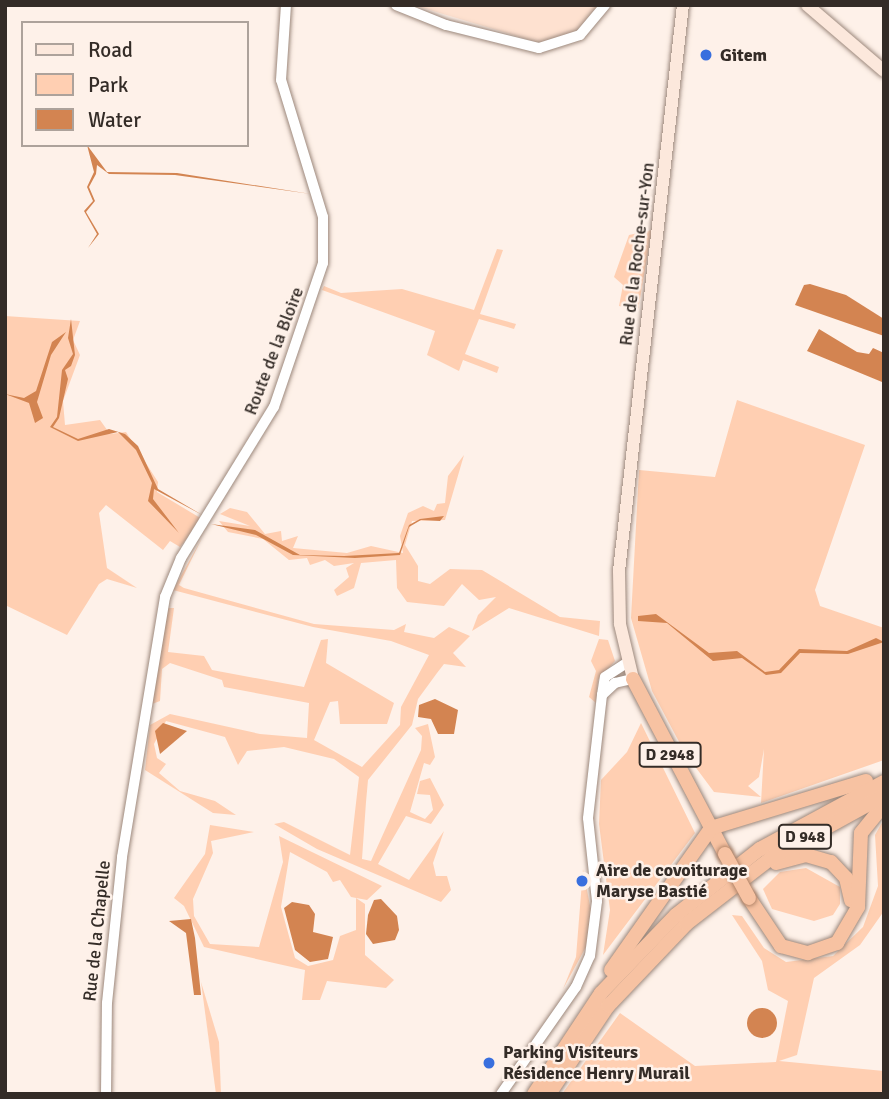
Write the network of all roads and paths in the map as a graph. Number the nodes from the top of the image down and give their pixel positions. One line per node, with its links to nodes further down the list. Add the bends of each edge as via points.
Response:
1 (286, 5): 10 (street, Route de la Bloire, via 281,80 323,217 323,263 266,423 171,580)
2 (396, 5): 3 (street, via 539,48 580,35)
3 (605, 5)
4 (807, 5): 6 (main road)
5 (684, 7): 7 (main road, Rue de la Roche-sur-Yon / D 2948, via 626,501 618,602)
6 (884, 71)
7 (628, 662): 8 (main road, D 2948); 9 (street, via 606,677)
8 (633, 679): 9 (street, via 615,683); 15 (highway, D 2948)
9 (602, 695): 20 (street, via 588,818 597,901 593,944 576,987)
10 (138, 773): 19 (street, Rue de la Chapelle, via 110,975)
11 (884, 776): 15 (highway)
12 (884, 782): 18 (highway, D 948, via 801,824 702,893 629,962)
13 (884, 796): 16 (highway, D 948, via 802,838)
14 (884, 804): 17 (highway, via 861,833 858,908 841,939 825,949 802,953 781,946)
15 (711, 828): 17 (highway, bridge); 18 (highway)
16 (731, 886): 17 (highway, via 796,855 823,858 842,873 850,906 835,935 803,946); 22 (highway, D 948, via 664,945 608,1006)
17 (765, 927)
18 (577, 1025): 21 (highway, D 948)
19 (106, 1094)
20 (501, 1094)
21 (534, 1094)
22 (549, 1094)

